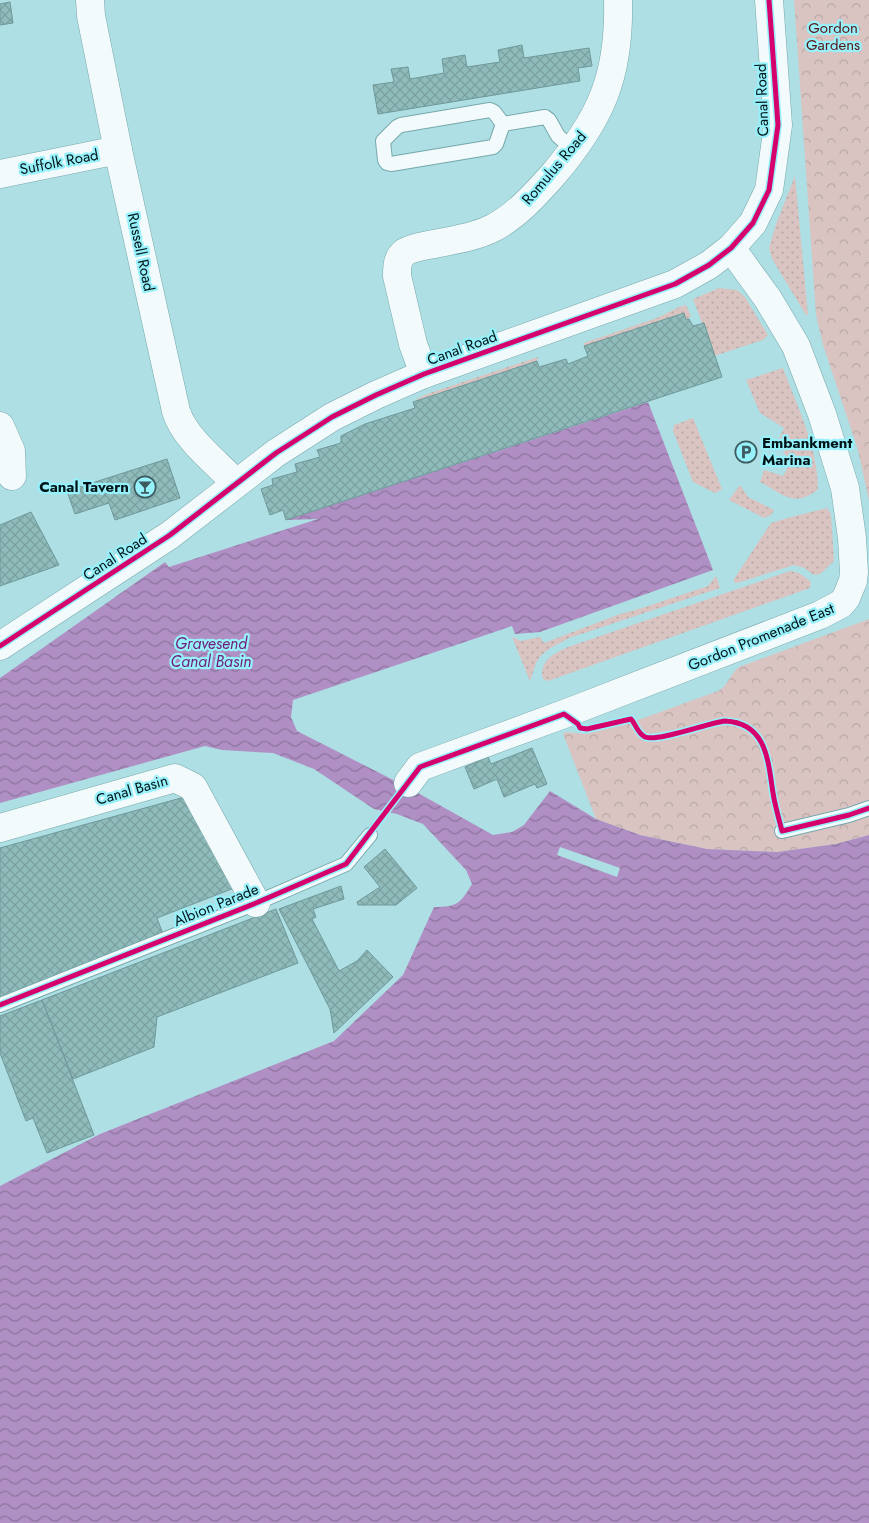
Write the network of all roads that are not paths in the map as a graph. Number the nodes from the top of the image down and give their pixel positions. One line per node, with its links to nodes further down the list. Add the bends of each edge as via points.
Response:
1 (90, 0): 5 (street, Russell Road)
2 (618, 0): 6 (street, Romulus Road, via 618,31 609,85 594,119)
3 (769, 0): 8 (street, Canal Road, via 778,124 769,190 753,223)
4 (503, 124): 4 (lane, via 496,144 489,148 391,164 385,160 383,141 402,125 490,110); 6 (lane, via 546,117 558,136)
5 (118, 150): 7 (street, Suffolk Road); 12 (street, Russell Road, via 178,417 190,436)
6 (574, 150): 9 (street, Romulus Road, via 519,210 500,223 466,237 414,248 401,256 397,276 413,344)
7 (0, 174)
8 (732, 248): 9 (street, Canal Road, via 675,284); 14 (street, Gordon Promenade East, via 788,330 822,414 845,488 852,538 854,576 846,598 820,615 420,767)
9 (424, 374): 12 (street, Canal Road, via 332,417 282,448)
10 (0, 426): 11 (street, via 11,451)
11 (13, 475)
12 (236, 484): 13 (street, Canal Road, via 170,535)
13 (0, 646)
14 (408, 783)
15 (869, 808): 17 (lane)
16 (0, 828): 19 (street, Canal Basin, via 175,778 193,787)
17 (782, 831)
18 (370, 835): 19 (lane, Albion Parade, via 346,864)
19 (256, 902): 20 (lane, Albion Parade)
20 (0, 1005)

